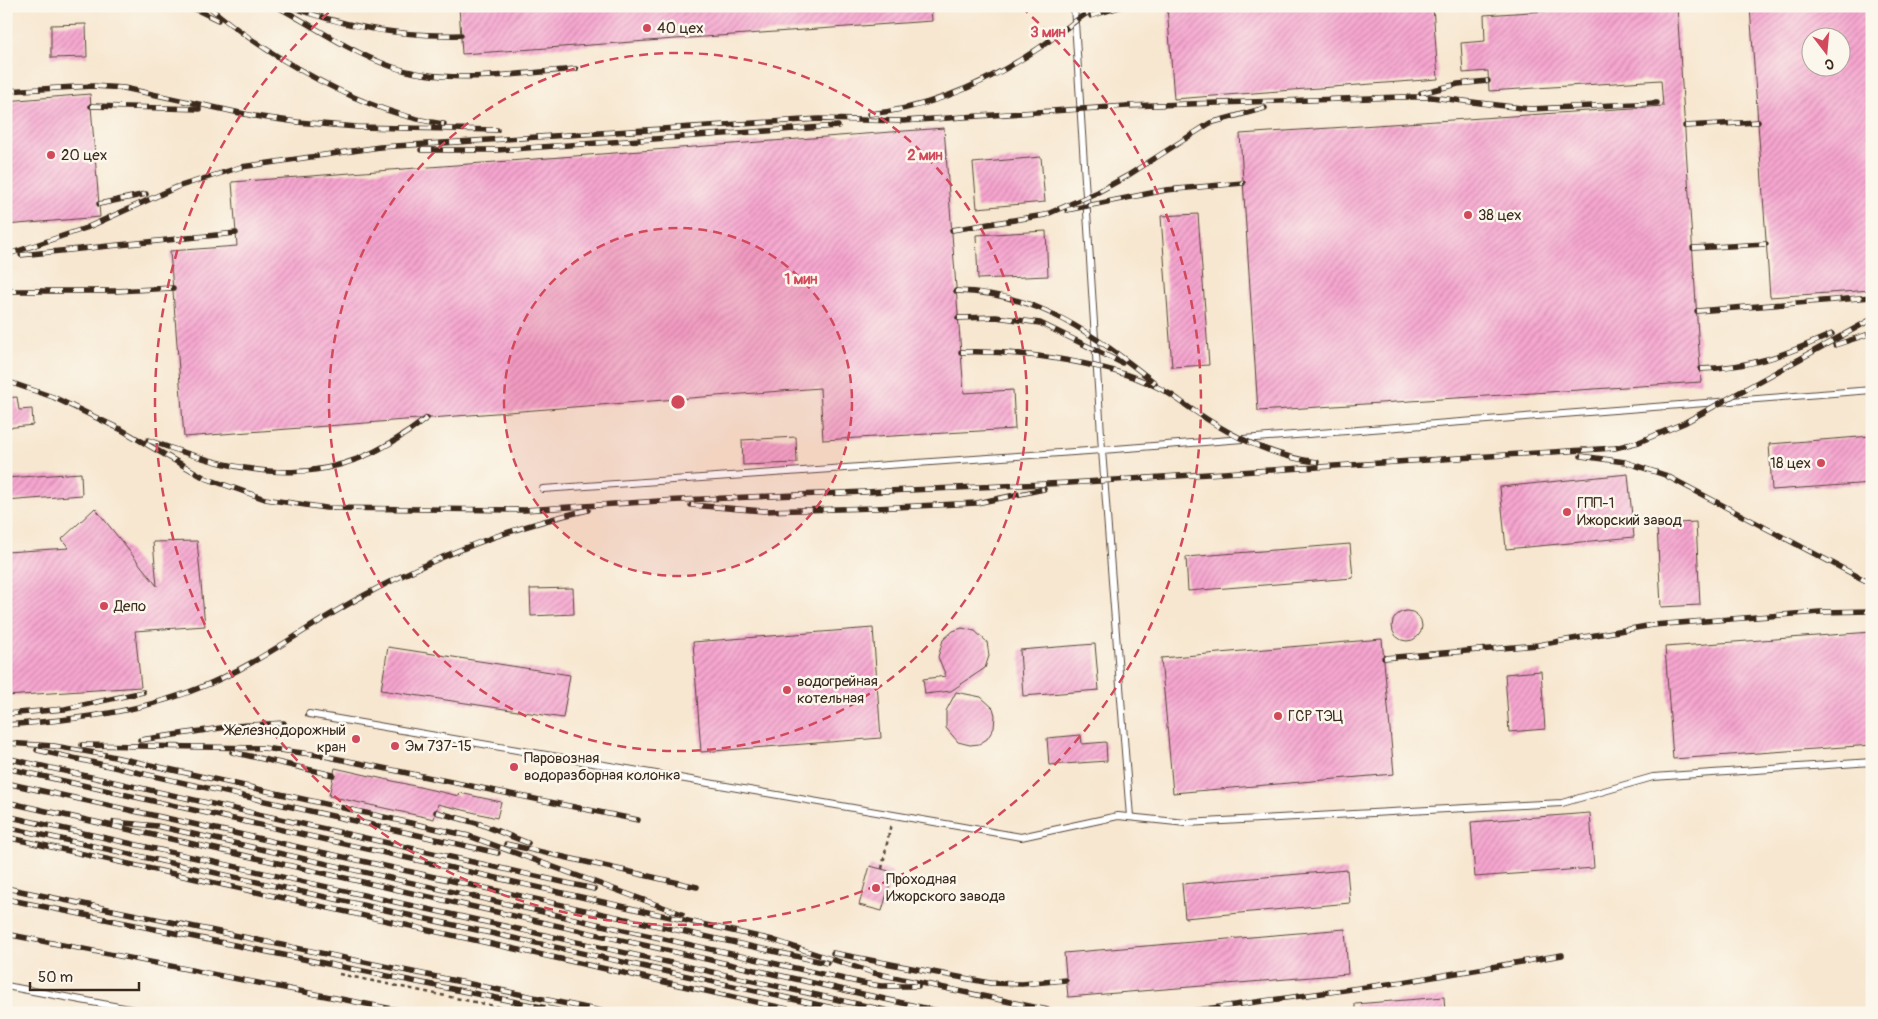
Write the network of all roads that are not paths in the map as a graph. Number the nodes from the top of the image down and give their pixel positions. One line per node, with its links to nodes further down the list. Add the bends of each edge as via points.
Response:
1 (1074, 6): 3 (lane)
2 (1872, 390): 3 (lane)
3 (1102, 450): 4 (lane); 7 (lane)
4 (543, 489)
5 (309, 714): 7 (lane, via 1021,837 1118,816)
6 (1872, 762): 7 (lane, via 1653,777 1562,803 1186,823)
7 (1130, 817)
8 (6, 986): 9 (lane)
9 (151, 1013)

